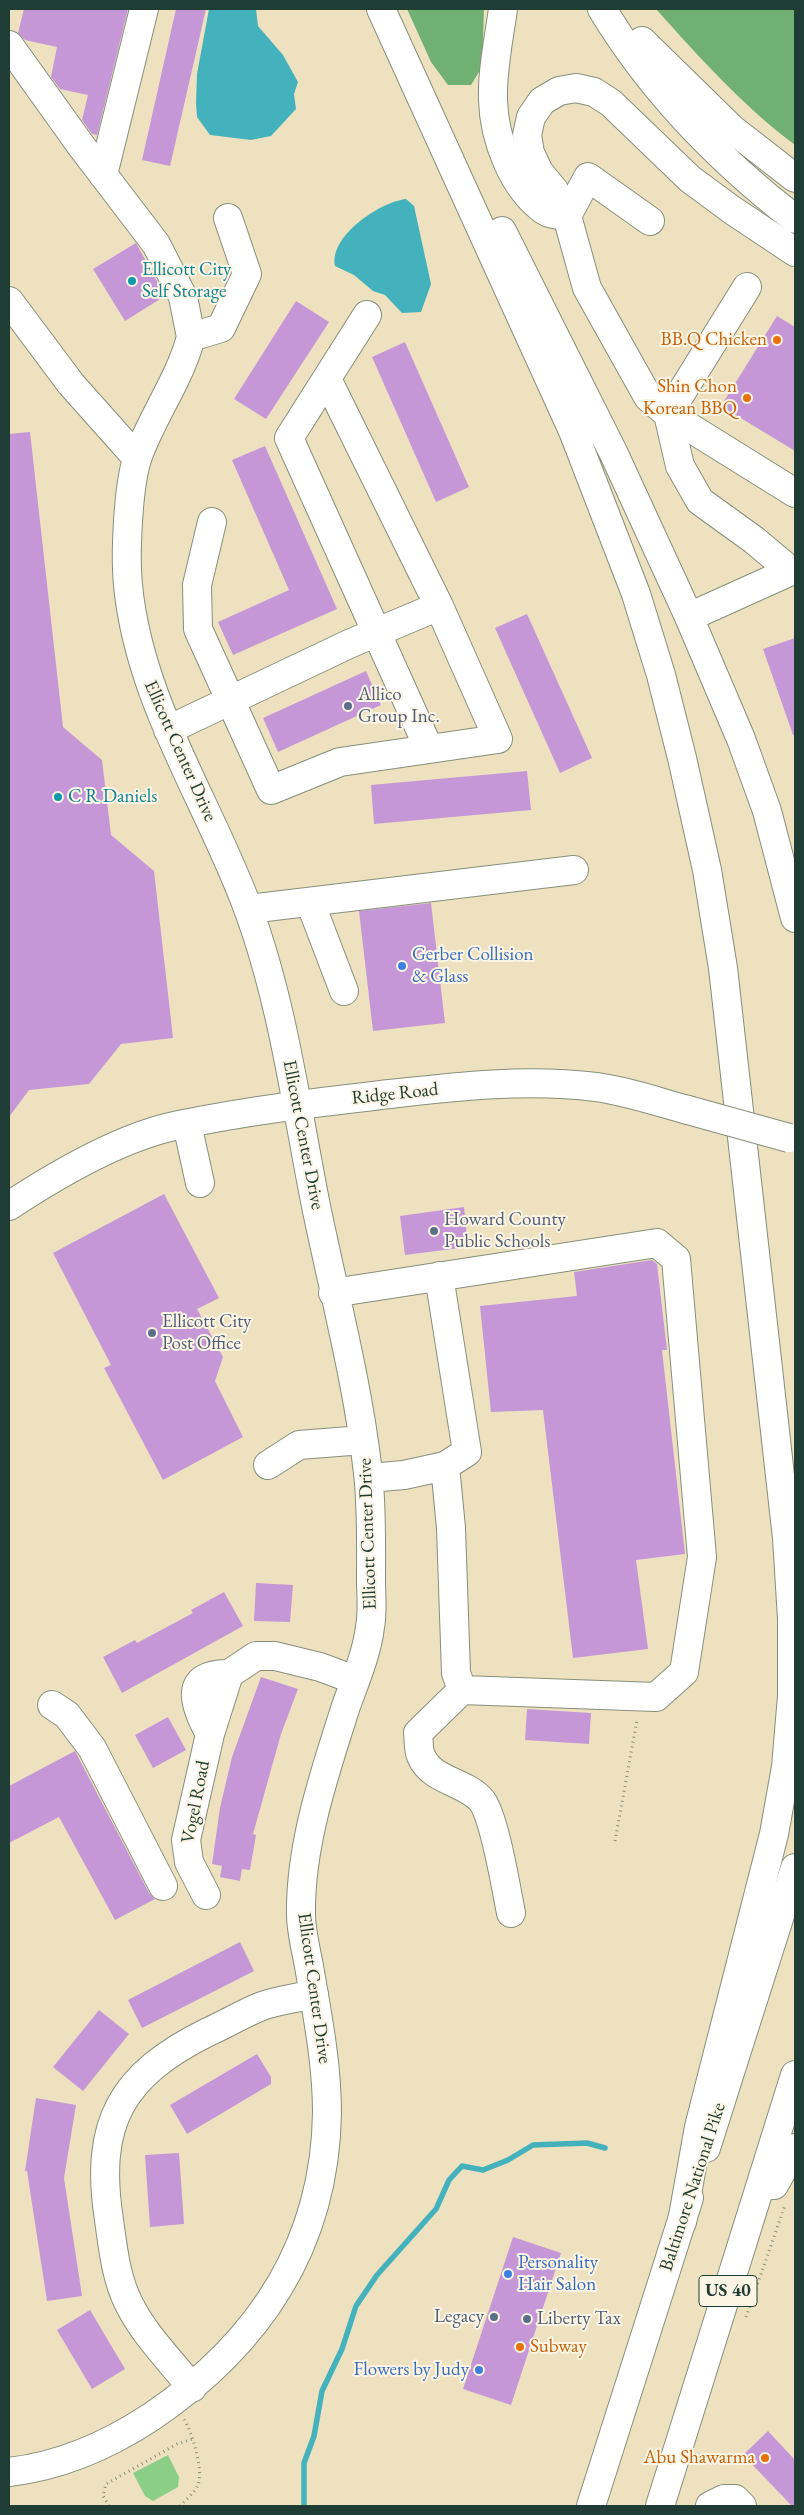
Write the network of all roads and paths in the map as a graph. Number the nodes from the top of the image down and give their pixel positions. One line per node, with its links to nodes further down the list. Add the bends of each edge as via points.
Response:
1 (144, 9): 7 (main road)
2 (383, 9): 25 (main road, via 494,214 576,377); 59 (main road, via 573,431 636,594 682,758 707,870 723,968 787,1538 792,1696 786,1767 774,1834 699,2127)
3 (503, 9): 9 (main road, via 493,100 503,151 530,197 546,212)
4 (602, 9): 11 (main road, via 623,43 713,148)
5 (615, 9): 8 (main road, via 686,87 732,129)
6 (9, 45): 7 (main road)
7 (103, 175): 17 (main road, via 156,244 183,297)
8 (795, 178)
9 (567, 216): 12 (main road, via 588,177); 13 (main road, via 554,190 539,172 530,153 527,134 531,117 542,101 558,91 576,88 594,92 611,103 690,179); 19 (main road, via 586,288 648,397)
10 (228, 218): 17 (main road, via 247,274 221,328)
11 (795, 219)
12 (650, 221)
13 (795, 252)
14 (747, 287): 19 (main road)
15 (12, 313): 20 (main road)
16 (367, 315): 18 (main road)
17 (191, 337): 20 (main road, Ellicott Center Drive, via 186,356)
18 (327, 379): 24 (main road); 26 (main road, via 289,438)
19 (668, 414): 21 (main road); 23 (main road, via 680,466 700,501)
20 (137, 458): 28 (main road, Ellicott Center Drive, via 131,488 127,580 148,681)
21 (795, 493)
22 (212, 522): 27 (main road, via 196,585 198,629)
23 (793, 571): 25 (main road)
24 (439, 606): 26 (main road); 29 (main road, via 498,739)
25 (689, 617): 31 (main road, via 741,739)
26 (375, 633): 27 (main road); 29 (main road)
27 (228, 701): 28 (main road); 29 (main road, via 271,790 340,762)
28 (168, 730): 33 (main road, Ellicott Center Drive, via 213,823)
29 (429, 749)
30 (574, 870): 32 (main road)
31 (790, 875): 34 (main road)
32 (310, 902): 33 (main road); 35 (main road)
33 (249, 909): 36 (main road, Ellicott Center Drive, via 283,1031)
34 (795, 918)
35 (344, 991)
36 (296, 1105): 37 (main road, Ridge Road, via 228,1114); 38 (main road, Ridge Road, bridge, via 532,1082 598,1087); 42 (main road, Ellicott Center Drive)
37 (187, 1124): 39 (main road); 40 (main road, Ridge Road, via 117,1145)
38 (792, 1139)
39 (200, 1183)
40 (9, 1206)
41 (439, 1276): 42 (main road); 45 (main road, via 467,1452); 49 (main road, via 657,1243 676,1259 702,1557 684,1672 656,1698)
42 (334, 1292): 43 (main road, Ellicott Center Drive)
43 (364, 1440): 44 (main road, via 299,1445); 46 (main road, Ellicott Center Drive)
44 (268, 1465)
45 (445, 1466): 46 (main road, via 404,1476); 48 (main road, via 451,1528 456,1673)
46 (369, 1478): 47 (main road, Ellicott Center Drive, via 370,1628)
47 (355, 1680): 54 (main road, Vogel Road, via 328,1669 274,1656 256,1656 229,1674 210,1734 186,1840 190,1862); 56 (main road, Ellicott Center Drive, via 307,1846 301,1917)
48 (462, 1690): 49 (main road); 55 (main road, via 418,1733 421,1755 433,1772 470,1791 481,1801 489,1817)
49 (642, 1697): 51 (path)
50 (52, 1705): 53 (main road, via 67,1715 92,1748)
51 (615, 1841)
52 (795, 1868): 59 (main road, Baltimore National Pike)
53 (163, 1886)
54 (206, 1895)
55 (511, 1913)
56 (314, 1994): 61 (main road, Ellicott Center Drive, via 326,2066 327,2113 325,2153 313,2208 292,2263 268,2306 244,2338); 61 (main road, via 263,2006 195,2039 155,2063 132,2087 109,2132 104,2167 106,2206 121,2285 128,2304 147,2335)
57 (795, 2075): 60 (main road, US 40)
58 (795, 2148): 60 (main road)
59 (682, 2222): 66 (main road, Baltimore National Pike)
60 (746, 2234): 63 (main road, US 40)
61 (192, 2388): 62 (main road, Ellicott Center Drive, via 132,2429 87,2453 41,2468)
62 (9, 2472)
63 (665, 2505)
64 (109, 2506): 65 (path, via 104,2496 106,2484 177,2444 193,2439 201,2473 198,2486)
65 (180, 2506)
66 (591, 2506)
67 (710, 2506): 68 (main road, via 724,2499 735,2499)
68 (742, 2506)

